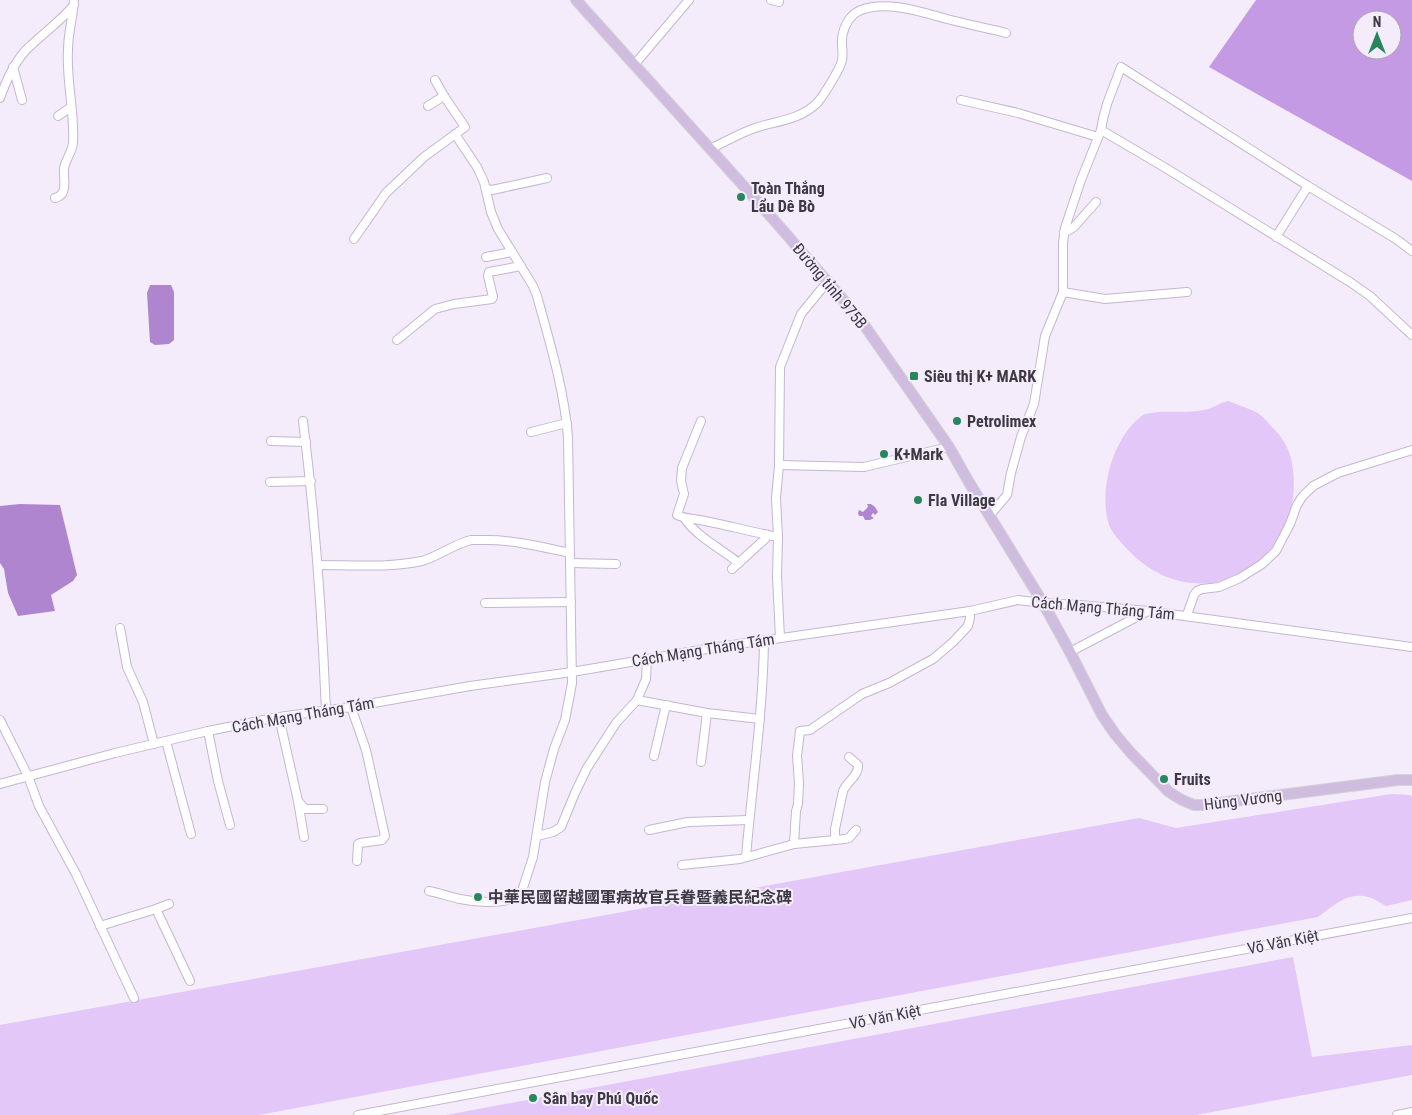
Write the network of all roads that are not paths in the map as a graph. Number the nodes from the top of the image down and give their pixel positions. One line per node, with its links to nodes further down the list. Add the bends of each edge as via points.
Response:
1 (576, 0): 7 (main road, Đường tỉnh 975B)
2 (690, 0): 7 (street)
3 (771, 0): 5 (street)
4 (74, 2): 8 (street, via 60,20 25,51); 15 (street, via 67,69)
5 (779, 2)
6 (1006, 33): 19 (street, via 912,9 884,7 860,10 847,22 842,35 841,65 818,102 797,116 755,128)
7 (634, 65): 19 (main road, Đường tỉnh 975B)
8 (14, 68): 11 (street); 12 (street)
9 (436, 80): 10 (street)
10 (444, 96): 14 (street); 17 (street, via 465,127)
11 (0, 98)
12 (22, 100)
13 (961, 100): 18 (street)
14 (428, 106)
15 (71, 107): 16 (street); 23 (street, via 73,146 65,166 62,194)
16 (58, 116)
17 (455, 134): 22 (street, via 477,167); 27 (street, via 424,157 386,193)
18 (1100, 134): 21 (street, via 1121,68); 25 (street); 26 (street, via 1164,167)
19 (710, 149): 32 (main road, Đường tỉnh 975B)
20 (547, 178): 22 (street)
21 (1308, 186): 26 (street); 28 (street)
22 (486, 189): 29 (street, via 493,220)
23 (55, 198)
24 (1096, 202): 25 (street, via 1074,227)
25 (1064, 233): 33 (street)
26 (1276, 237): 35 (street, via 1370,296)
27 (354, 239)
28 (1412, 251)
29 (512, 252): 30 (street); 31 (street)
30 (486, 257)
31 (521, 266): 36 (street, via 489,272 492,299 435,309); 39 (street, via 537,296 559,378)
32 (828, 281): 43 (main road, Đường tỉnh 975B, via 860,319); 45 (street, via 801,314 780,368)
33 (1063, 292): 34 (street, via 1105,299); 48 (street, via 1045,336 1034,404 1021,437 1007,495)
34 (1187, 292)
35 (1412, 335)
36 (397, 340)
37 (303, 421): 42 (street)
38 (701, 421): 49 (street, via 682,468 684,494 677,516)
39 (567, 423): 40 (street); 52 (street)
40 (531, 432)
41 (272, 441): 42 (street)
42 (306, 442): 46 (street)
43 (950, 447): 45 (street, via 864,467); 48 (main road, Đường tỉnh 975B)
44 (1412, 450): 63 (street, via 1338,473 1313,486 1298,505 1276,551 1240,578 1197,591)
45 (779, 465): 51 (street, via 776,498)
46 (311, 481): 47 (street); 56 (street)
47 (270, 482)
48 (990, 515): 60 (main road, Đường tỉnh 975B)
49 (685, 519): 50 (street); 54 (street)
50 (767, 535): 51 (street); 54 (street)
51 (778, 537): 65 (street)
52 (570, 554): 53 (street); 56 (street, via 513,541 472,540 439,555 408,563)
53 (570, 563): 55 (street); 58 (street)
54 (739, 563): 57 (street)
55 (616, 564)
56 (318, 565): 74 (street)
57 (732, 569)
58 (571, 602): 59 (street); 70 (street)
59 (485, 603)
60 (1043, 603): 61 (street, Cách Mạng Tháng Tám, via 1018,600); 62 (street, Cách Mạng Tháng Tám); 68 (main road, Hùng Vương)
61 (970, 611): 65 (street, Cách Mạng Tháng Tám); 100 (street, via 968,626 932,658 862,694 810,730 800,731)
62 (1148, 611): 63 (street, Cách Mạng Tháng Tám); 68 (street)
63 (1187, 615): 67 (street, Cách Mạng Tháng Tám)
64 (120, 628): 81 (street, via 127,667 143,702)
65 (780, 638): 66 (street, Cách Mạng Tháng Tám)
66 (764, 640): 69 (street, Cách Mạng Tháng Tám); 77 (street)
67 (1412, 647)
68 (1070, 652): 86 (main road, Hùng Vương, via 1115,734 1159,783 1194,805)
69 (647, 659): 70 (street, Cách Mạng Tháng Tám); 71 (street, via 646,679)
70 (572, 672): 73 (street, Cách Mạng Tháng Tám); 97 (street, via 565,720 545,782)
71 (637, 700): 72 (street); 97 (street, via 616,723 587,768 561,827)
72 (666, 705): 75 (street); 82 (street)
73 (351, 707): 74 (street, Cách Mạng Tháng Tám); 102 (street, via 366,750 385,836 382,840 358,844)
74 (326, 711): 76 (street, Cách Mạng Tháng Tám)
75 (707, 713): 77 (street); 84 (street)
76 (279, 717): 79 (street, Cách Mạng Tháng Tám); 90 (street)
77 (760, 719): 92 (street)
78 (0, 720): 85 (street)
79 (208, 731): 80 (street, Cách Mạng Tháng Tám); 93 (street)
80 (166, 741): 81 (street, Cách Mạng Tháng Tám); 96 (street)
81 (154, 744): 85 (street, Cách Mạng Tháng Tám)
82 (654, 756)
83 (849, 758): 99 (street, via 858,765 858,770 843,791)
84 (701, 762)
85 (28, 776): 88 (street, Cách Mạng Tháng Tám); 108 (street, via 39,806)
86 (1398, 780): 87 (main road, Hùng Vương); 89 (main road, Hùng Vương)
87 (1412, 780)
88 (0, 784)
89 (1412, 784)
90 (298, 801): 91 (street, via 305,809); 98 (street)
91 (323, 809)
92 (749, 820): 94 (street, via 688,822); 101 (street)
93 (230, 825)
94 (649, 830)
95 (856, 830): 99 (street, via 849,838)
96 (191, 834)
97 (537, 836): 104 (street, via 520,897 481,902)
98 (304, 837)
99 (835, 840): 100 (street)
100 (794, 844): 101 (street)
101 (746, 857): 103 (street)
102 (357, 861)
103 (682, 866)
104 (429, 891)
105 (169, 904): 106 (street)
106 (156, 909): 108 (street); 109 (street)
107 (1412, 918): 112 (street, Võ Văn Kiệt)
108 (100, 926): 110 (street)
109 (190, 981)
110 (134, 998)
111 (1412, 1112): 114 (street)
112 (367, 1114): 113 (street, Võ Văn Kiệt)
113 (358, 1115)
114 (1397, 1115)

